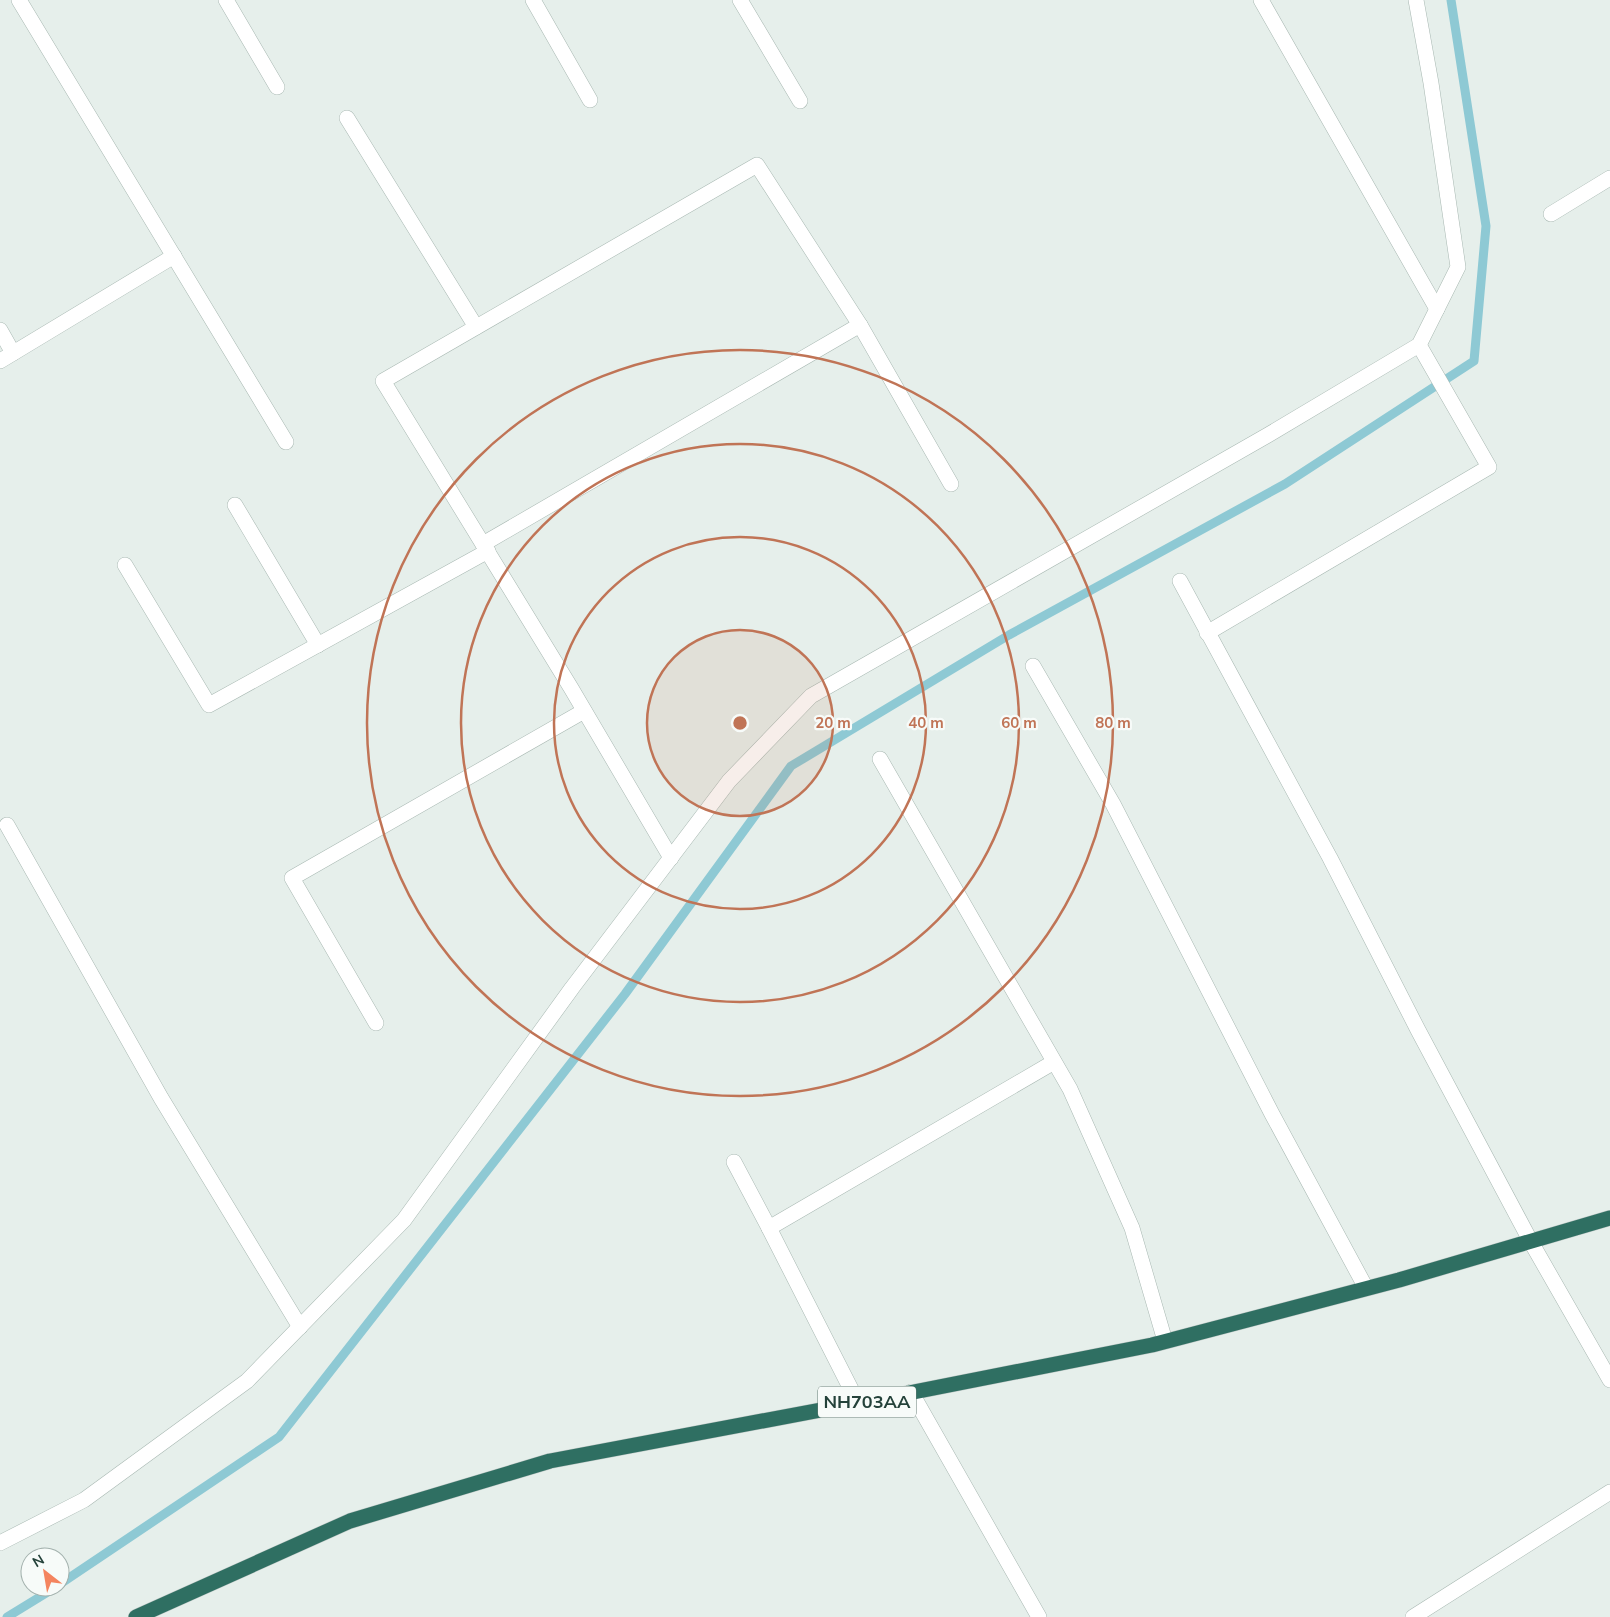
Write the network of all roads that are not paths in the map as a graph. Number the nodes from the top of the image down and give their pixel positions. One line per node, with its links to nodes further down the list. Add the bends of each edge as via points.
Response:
1 (19, 0): 13 (street)
2 (226, 0): 7 (street)
3 (533, 0): 8 (street)
4 (740, 0): 9 (street)
5 (1261, 0): 14 (street)
6 (1416, 0): 14 (street, via 1458,267)
7 (277, 87)
8 (590, 100)
9 (800, 101)
10 (347, 118): 16 (street)
11 (1610, 178): 12 (street)
12 (1550, 214)
13 (174, 256): 19 (street); 21 (street)
14 (1437, 308): 18 (street)
15 (860, 325): 16 (street, via 757,165); 22 (street); 24 (street)
16 (476, 327): 24 (street, via 383,380)
17 (0, 330): 19 (street)
18 (1419, 345): 27 (street, via 1489,467); 33 (street, via 811,696 729,782)
19 (13, 352): 20 (street)
20 (0, 361)
21 (286, 442)
22 (951, 484)
23 (235, 505): 28 (street)
24 (485, 548): 28 (street); 30 (street)
25 (125, 565): 28 (street, via 209,705)
26 (1180, 581): 27 (street)
27 (1207, 633): 39 (street, via 1330,858)
28 (318, 645)
29 (1033, 666): 40 (street, via 1112,804)
30 (584, 711): 33 (street); 34 (street, via 292,878)
31 (880, 759): 35 (street)
32 (7, 825): 41 (street, via 161,1098)
33 (671, 858): 41 (street, via 572,988 404,1220)
34 (376, 1023)
35 (1054, 1062): 38 (street); 42 (street, via 1070,1089 1132,1228)
36 (734, 1162): 38 (street)
37 (1610, 1218): 39 (highway, NH703AA)
38 (769, 1228): 45 (street)
39 (1531, 1242): 40 (highway, NH703AA); 43 (street)
40 (1366, 1288): 42 (highway, NH703AA)
41 (300, 1327): 47 (street, via 247,1381 84,1500)
42 (1165, 1341): 44 (highway, NH703AA)
43 (1610, 1380)
44 (911, 1392): 45 (highway, NH703AA); 49 (street)
45 (858, 1403): 48 (highway, NH703AA, via 550,1461 350,1521)
46 (1610, 1492): 50 (street)
47 (0, 1542)
48 (136, 1617)
49 (1039, 1617)
50 (1413, 1617)

